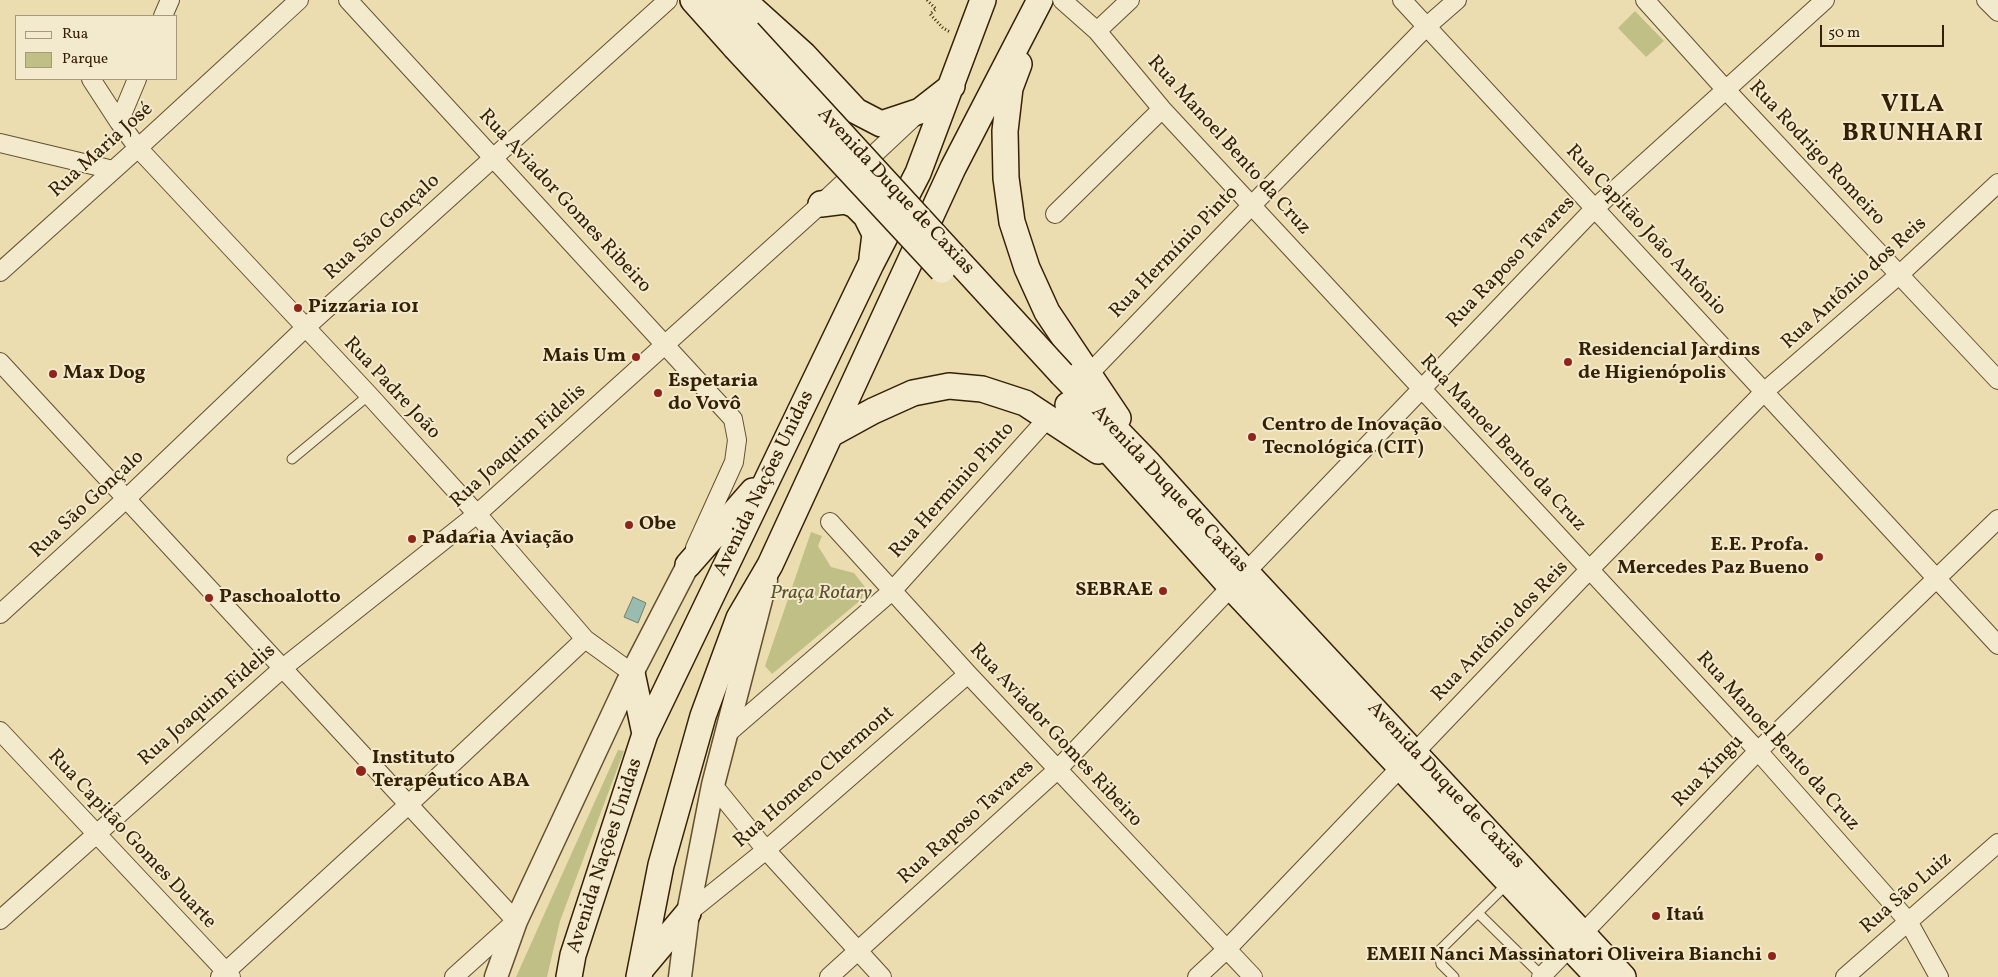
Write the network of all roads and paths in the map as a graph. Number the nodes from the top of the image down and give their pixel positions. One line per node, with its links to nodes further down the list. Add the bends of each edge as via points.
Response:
1 (170, 0): 18 (street)
2 (299, 0): 31 (street, Rua Maria José)
3 (348, 0): 32 (street, Rua Aviador Gomes Ribeiro)
4 (668, 0): 32 (street, Rua São Gonçalo)
5 (693, 0): 22 (main road, Avenida Duque de Caxias)
6 (719, 0): 22 (main road, Avenida Duque de Caxias)
7 (743, 0): 28 (main road, via 804,54 856,111 880,124)
8 (983, 0): 25 (main road, Avenida Nações Unidas)
9 (1040, 0): 21 (main road, Avenida Nações Unidas)
10 (1062, 0): 20 (street, Rua Manoel Bento da Cruz)
11 (1130, 0): 20 (street)
12 (1402, 0): 19 (street, Rua Capitão João Antônio)
13 (1457, 0): 19 (street, Rua Hermínio Pinto)
14 (1646, 0): 26 (street, Rua Rodrigo Romeiro)
15 (1825, 0): 26 (street, Rua Raposo Tavares)
16 (1986, 0): 17 (street)
17 (1998, 12)
18 (163, 15)
19 (1426, 28): 36 (street, Rua Hermínio Pinto); 37 (street, Rua Capitão João Antônio)
20 (1097, 31): 27 (street, Rua Manoel Bento da Cruz)
21 (1022, 34): 45 (main road, via 1020,64 1010,88 1005,131 1006,178 1012,222); 51 (main road, Avenida Nações Unidas, via 953,168)
22 (741, 39): 45 (main road, Avenida Duque de Caxias, bridge)
23 (92, 80): 29 (street, Rua Padre João)
24 (137, 80): 29 (street)
25 (954, 84): 28 (main road); 39 (main road, Avenida Nações Unidas, via 918,173)
26 (1726, 90): 37 (street, Rua Raposo Tavares); 41 (street, Rua Rodrigo Romeiro)
27 (1162, 109): 36 (street, Rua Manoel Bento da Cruz); 38 (street)
28 (920, 111): 35 (street, Rua Joaquim Fidelis)
29 (118, 122): 31 (street, Rua Padre João)
30 (0, 144): 33 (street)
31 (138, 148): 33 (street, Rua Maria José); 42 (street, Rua Padre João)
32 (494, 156): 42 (street, Rua São Gonçalo); 43 (street, Rua Aviador Gomes Ribeiro)
33 (113, 170): 40 (street, Rua Maria José)
34 (1998, 183): 41 (street, Rua Antônio dos Reis)
35 (821, 204): 39 (main road, via 845,201 856,205 866,216 875,234); 43 (street, Rua Joaquim Fidelis)
36 (1252, 205): 45 (street, Rua Hermínio Pinto); 47 (street, Rua Manoel Bento da Cruz)
37 (1595, 208): 47 (street, Rua Raposo Tavares); 48 (street, Rua Capitão João Antônio)
38 (1055, 214)
39 (871, 264): 54 (main road, Avenida Nações Unidas)
40 (0, 272)
41 (1900, 274): 46 (street, Rua Rodrigo Romeiro); 48 (street, Rua Antônio dos Reis)
42 (305, 328): 49 (street, Rua Padre João); 56 (street, Rua São Gonçalo)
43 (666, 344): 52 (street, Rua Aviador Gomes Ribeiro, via 733,419); 57 (street, Rua Joaquim Fidelis)
44 (0, 362): 56 (street)
45 (1068, 380): 55 (main road, Avenida Duque de Caxias); 55 (main road)
46 (1998, 380)
47 (1422, 389): 62 (street, Rua Manoel Bento da Cruz); 64 (street, Rua Raposo Tavares)
48 (1765, 391): 62 (street, Rua Antônio dos Reis); 63 (street, Rua Capitão João Antônio)
49 (369, 395): 53 (lane); 57 (street, Rua Padre João)
50 (1047, 419): 51 (main road, via 1025,403 982,388 950,386 913,393); 55 (main road); 65 (street, Rua Herminio Pinto)
51 (831, 434): 61 (main road, Avenida Nações Unidas)
52 (738, 440): 60 (street, Avenida Nações Unidas, via 734,462)
53 (292, 459)
54 (774, 466): 60 (main road); 74 (main road, Avenida Nações Unidas)
55 (1138, 466): 64 (main road, Avenida Duque de Caxias)
56 (127, 498): 66 (street, Rua São Gonçalo); 69 (street)
57 (477, 514): 67 (street, Rua Padre João); 69 (street, Rua Joaquim Fidelis)
58 (1998, 519): 63 (street, Rua Xingu)
59 (830, 522): 65 (street, Rua Aviador Gomes Ribeiro)
60 (688, 565): 70 (street, Avenida Nações Unidas)
61 (770, 565): 73 (street, Avenida Nações Unidas); 94 (main road, Avenida Nações Unidas, via 739,618 703,716 660,865)
62 (1590, 569): 75 (street, Rua Manoel Bento da Cruz); 76 (street, Rua Antônio dos Reis)
63 (1936, 579): 68 (street, Rua Capitão João Antônio); 75 (street, Rua Xingu)
64 (1238, 580): 76 (main road, Avenida Duque de Caxias); 77 (street, Rua Raposo Tavares)
65 (892, 591): 71 (street, Rua Aviador Gomes Ribeiro); 73 (street)
66 (0, 614)
67 (586, 639): 70 (street, Rua Padre João); 79 (street)
68 (1998, 645)
69 (284, 667): 79 (street); 80 (street, Rua Joaquim Fidelis)
70 (632, 673): 74 (main road); 87 (street, Avenida Nações Unidas)
71 (968, 674): 77 (street, Rua Aviador Gomes Ribeiro); 82 (street, Rua Homero Chermont)
72 (0, 731): 80 (street, Rua Capitão Gomes Duarte)
73 (728, 733): 78 (street, Avenida Nações Unidas)
74 (645, 734): 92 (main road, Avenida Nações Unidas)
75 (1758, 751): 88 (street, Rua Manoel Bento da Cruz); 89 (street, Rua Xingu)
76 (1407, 760): 83 (main road, Avenida Duque de Caxias); 89 (main road, Avenida Duque de Caxias); 90 (street, Rua Antônio dos Reis)
77 (1057, 770): 90 (street, Rua Aviador Gomes Ribeiro); 91 (street, Rua Raposo Tavares)
78 (713, 785): 82 (street); 84 (street, Avenida Nações Unidas)
79 (408, 805): 87 (street); 93 (street)
80 (95, 833): 86 (street, Rua Joaquim Fidelis); 93 (street, Rua Capitão Gomes Duarte)
81 (1998, 843): 88 (street, Rua São Luiz)
82 (766, 850): 84 (street, Rua Homero Chermont); 91 (street)
83 (1509, 882): 85 (lane); 89 (main road, Avenida Duque de Caxias)
84 (688, 913): 94 (main road); 97 (street, Avenida Nações Unidas)
85 (1478, 913): 102 (lane, via 1439,951 1441,964); 103 (lane)
86 (0, 920)
87 (516, 921): 95 (street); 96 (street, Avenida Nações Unidas)
88 (1908, 921): 106 (street, Rua São Luiz); 107 (street, Rua Manoel Bento da Cruz)
89 (1577, 940): 103 (street, Rua Xingu); 104 (main road, Avenida Duque de Caxias); 105 (main road, Avenida Duque de Caxias)
90 (1227, 949): 100 (street, Rua Antônio dos Reis); 101 (street, Rua Aviador Gomes Ribeiro)
91 (858, 951): 98 (street, Rua Raposo Tavares); 99 (street)
92 (574, 970)
93 (226, 975)
94 (638, 975)
95 (454, 977)
96 (496, 977)
97 (680, 977)
98 (829, 977)
99 (882, 977)
100 (1197, 977)
101 (1252, 977)
102 (1454, 977)
103 (1541, 977)
104 (1598, 977)
105 (1623, 977)
106 (1845, 977)
107 (1939, 977)

